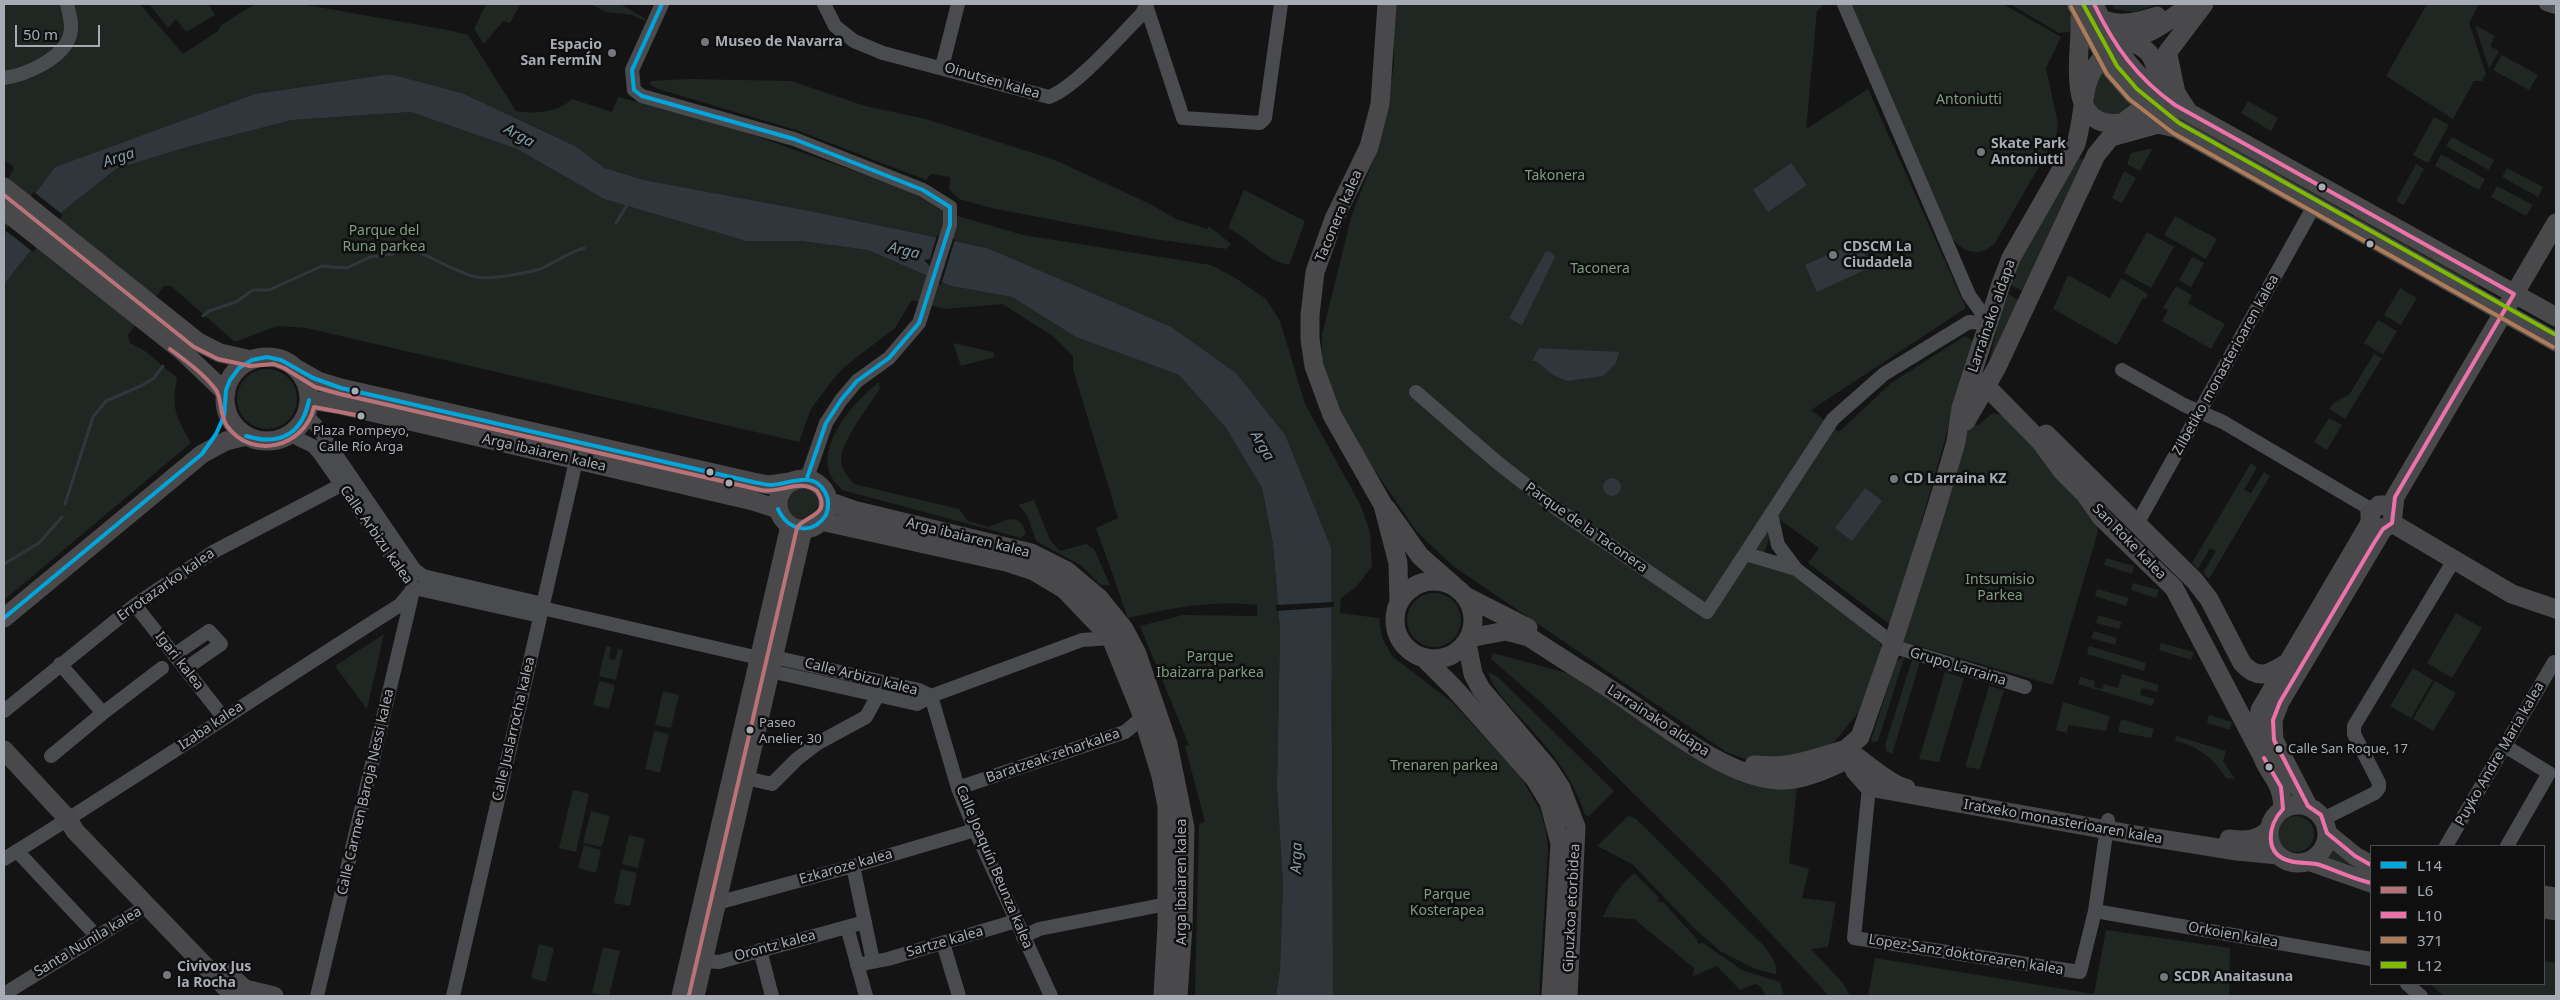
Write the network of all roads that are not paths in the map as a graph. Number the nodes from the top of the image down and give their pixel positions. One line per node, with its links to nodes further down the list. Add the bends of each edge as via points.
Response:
1 (67, 4): 18 (street, via 70,34 63,48 26,71)
2 (662, 4): 50 (street, via 632,70 634,90 642,96 794,139 933,194 950,207 951,220 919,323 889,358 857,381 841,400)
3 (824, 4): 17 (street, Oinutsen kalea, via 834,26 854,41 883,53)
4 (958, 4): 17 (street)
5 (1144, 4): 6 (street, via 1183,118 1260,123 1265,118); 17 (street, Oinutsen kalea, via 1141,15 1079,75 1049,97)
6 (1281, 4)
7 (1387, 4): 53 (street, Taconera kalea, via 1380,104 1370,147 1322,248 1312,288 1310,315 1314,366 1332,415)
8 (1844, 4): 32 (street, via 1969,295)
9 (2190, 4): 14 (street)
10 (2204, 4): 15 (street)
11 (2546, 4): 12 (street)
12 (2556, 7)
13 (2088, 10): 14 (street, via 2116,25); 16 (street); 20 (street, via 2078,69)
14 (2160, 20): 16 (street)
15 (2172, 46): 19 (street); 21 (street, via 2170,74)
16 (2114, 48): 19 (street, via 2112,70); 19 (street, via 2142,44 2150,54); 20 (street, Larrainako aldapa, via 2088,83)
17 (942, 67)
18 (4, 78)
19 (2152, 89): 21 (street, via 2161,85); 22 (street, Larrainako aldapa); 23 (street)
20 (2084, 106): 22 (street, via 2099,122 2108,125); 32 (street, Larrainako aldapa, via 2076,144 2011,258)
21 (2181, 107): 29 (street)
22 (2122, 123): 24 (street, Larrainako aldapa)
23 (2176, 128): 24 (street, via 2158,124); 26 (street)
24 (2108, 138): 37 (street, Larrainako aldapa, via 2096,155)
25 (4, 187): 33 (street)
26 (2314, 206): 30 (street); 44 (street, Zilbetiko monasterioaren kalea)
27 (4, 210): 33 (street)
28 (2556, 223): 29 (street)
29 (2514, 294): 30 (street); 31 (street)
30 (2503, 312): 34 (street); 56 (street)
31 (2556, 317)
32 (1989, 322): 35 (street, Larrainako aldapa); 55 (street, Parque de la Taconera, via 1969,322 1884,374 1832,419)
33 (166, 328): 36 (street, via 213,350); 42 (street)
34 (2556, 342)
35 (1980, 350): 40 (street); 47 (street, Larrainako aldapa, via 1961,408)
36 (250, 360): 38 (street, via 275,358); 42 (street, via 232,375)
37 (1997, 367): 40 (street, Larrainako aldapa); 58 (street, San Roke kalea, via 2000,383 2009,398)
38 (297, 369): 43 (street, via 306,383); 50 (street, Arga ibaiaren kalea, via 318,381 341,388 735,478 769,485)
39 (2122, 370): 44 (street)
40 (1986, 386): 47 (street, Larrainako aldapa); 90 (street, San Roke kalea, via 2040,441 2102,518 2174,588)
41 (1416, 392): 60 (street, Parque de la Taconera, via 1557,509 1707,612)
42 (226, 401): 46 (street, via 230,420); 48 (street, via 217,434)
43 (308, 407): 45 (street, via 300,426); 49 (street, Arga ibaiaren kalea, via 337,404); 67 (street, Calle Arbizu kalea, via 316,424 414,569 423,576)
44 (2200, 413): 56 (street, via 2223,422); 58 (street, Zilbetiko monasterioaren kalea)
45 (290, 435): 46 (street, via 268,441); 51 (street, Calle Arbizu kalea, via 313,446)
46 (246, 436): 48 (street, via 226,441)
47 (1956, 442): 72 (street, Larrainako aldapa)
48 (202, 454): 69 (street)
49 (576, 461): 54 (street, Arga ibaiaren kalea); 67 (street, Calle Juslarrocha kalea)
50 (798, 480): 52 (street, via 821,486); 54 (street, via 779,494)
51 (341, 485): 63 (street, Calle Arbizu kalea); 66 (street, Errotazarko kalea, via 213,552)
52 (828, 501): 57 (street, via 826,515); 142 (street, Arga ibaiaren kalea, via 852,510 1031,553 1067,571 1099,598 1124,629 1137,654 1168,744 1185,828 1184,926)
53 (1383, 505): 64 (street, Taconera kalea, via 1420,556); 65 (street, Taconera kalea, via 1398,563)
54 (778, 509): 59 (street, via 780,516)
55 (1771, 514): 60 (street, Parque de la Taconera); 62 (street, via 1778,545)
56 (2384, 514): 61 (street); 77 (street); 96 (street, via 2273,720 2274,740)
57 (821, 521): 59 (street); 70 (street, Arga ibaiaren kalea, via 1034,571 1064,590)
58 (2137, 524): 77 (street, San Roke kalea, via 2195,580 2250,672 2264,675)
59 (797, 528): 75 (street)
60 (1746, 554): 62 (street)
61 (2454, 560): 68 (street, via 2512,594); 100 (street, via 2354,726 2354,734 2379,788)
62 (1796, 569): 72 (street)
63 (414, 588): 67 (street, Calle Arbizu kalea); 86 (street, Izaba kalea, via 400,604); 132 (street, Calle Carmen Baroja Nessi kalea)
64 (1460, 592): 65 (street, via 1442,581 1429,581 1406,592); 71 (street, via 1473,613); 92 (street, Larrainako aldapa, via 1534,631 1732,758 1774,767)
65 (1399, 603): 74 (street, via 1395,623 1397,633 1408,649)
66 (135, 604): 73 (street, Igari kalea); 78 (street, Errotazarko kalea)
67 (542, 609): 75 (street, Calle Arbizu kalea); 133 (street, Calle Juslarrocha kalea)
68 (2556, 609)
69 (4, 618)
70 (1111, 638): 83 (street, via 1082,640); 87 (street, Arga ibaiaren kalea)
71 (1468, 640): 74 (street, via 1452,655); 92 (street, Larrainako aldapa, via 1506,631 1529,637 1731,768 1752,776 1798,779 1812,776); 144 (street, Gipuzkoa etorbidea, via 1473,674 1481,689 1548,768 1561,788 1576,827)
72 (1892, 646): 81 (street, Grupo Larraina); 92 (street, Larrainako aldapa)
73 (174, 655): 80 (street, Igari kalea); 80 (street, via 209,631 221,644)
74 (1424, 658): 143 (street, Gipuzkoa etorbidea, via 1535,779 1549,802 1560,843)
75 (768, 662): 82 (street, Calle Arbizu kalea); 83 (street, Calle Arbizu kalea, via 919,690); 93 (street); 134 (street)
76 (2554, 662): 88 (street, Puyko Andre Maria kalea)
77 (2287, 663): 90 (street, via 2260,710 2257,729)
78 (60, 664): 84 (street, Errotazarko kalea); 85 (street)
79 (162, 668): 85 (street)
80 (185, 669): 86 (street, Igari kalea)
81 (2025, 686)
82 (878, 695): 83 (street, Calle Arbizu kalea, via 916,704); 93 (street, via 866,717 818,743 796,759 772,784)
83 (931, 696): 95 (street, Calle Joaquín Beunza kalea)
84 (5, 710)
85 (103, 713): 91 (street)
86 (223, 717): 98 (street, Izaba kalea)
87 (1143, 717): 95 (street, Baratzeak zeharkalea, via 1125,732); 113 (street, Arga ibaiaren kalea, via 1167,806)
88 (2505, 746): 103 (street, Puyko Andre Maria kalea); 104 (street, via 2549,774)
89 (4, 750): 98 (street)
90 (2260, 752): 97 (street, San Roke kalea, via 2281,787)
91 (51, 756)
92 (1853, 756): 94 (street); 99 (street, Iratxeko monasterioaren kalea, via 1899,787)
93 (746, 778): 112 (street)
94 (1869, 787): 99 (street, Iratxeko monasterioaren kalea); 115 (street, Lopez-Sanz doktorearen kalea, via 1854,938 2080,972)
95 (958, 788): 101 (street, Calle Joaquín Beunza kalea)
96 (2308, 806): 97 (street, via 2291,805); 100 (street, via 2315,810)
97 (2283, 809): 102 (street, via 2276,814)
98 (68, 819): 105 (street, Izaba kalea); 114 (street, via 75,831); 129 (street, via 84,824 230,977)
99 (2108, 825): 102 (street, Iratxeko monasterioaren kalea, via 2246,841); 106 (street, Iratxeko monasterioaren kalea, via 2237,851); 115 (street)
100 (2325, 826): 108 (street, via 2322,850); 109 (street, via 2355,856)
101 (974, 830): 110 (street, Ezkaroze kalea); 116 (street, Calle Joaquín Beunza kalea)
102 (2270, 830): 106 (street, via 2270,839)
103 (2447, 845)
104 (2508, 845)
105 (17, 851): 107 (street, Izaba kalea); 119 (street)
106 (2278, 855): 108 (street, via 2292,862)
107 (4, 859)
108 (2308, 861): 111 (street)
109 (2370, 864)
110 (853, 866): 112 (street, Ezkaroze kalea); 117 (street)
111 (2370, 882)
112 (717, 903): 124 (street)
113 (1167, 904): 120 (street, via 1039,929); 141 (street, Arga ibaiaren kalea)
114 (147, 906): 129 (street); 130 (street, Santa Nunila kalea)
115 (2095, 911): 123 (street, Orkoien kalea)
116 (1016, 921): 120 (street, Calle Joaquín Beunza kalea); 121 (street, Sartze kalea)
117 (865, 922): 118 (street, Orontz kalea); 125 (street)
118 (847, 927): 122 (street, Orontz kalea); 126 (street)
119 (90, 929)
120 (1024, 936): 127 (street, Calle Joaquín Beunza kalea)
121 (943, 943): 125 (street, Sartze kalea); 138 (street)
122 (760, 950): 124 (street, Orontz kalea, via 719,962); 136 (street)
123 (2370, 960)
124 (703, 961): 135 (street)
125 (874, 961): 126 (street, Sartze kalea)
126 (857, 965): 137 (street)
127 (1042, 979): 139 (street, Calle Joaquín Beunza kalea); 140 (street, Calle Joaquín Beunza kalea)
128 (2408, 985): 145 (street)
129 (239, 992): 131 (street)
130 (4, 994)
131 (274, 996)
132 (317, 996)
133 (453, 996)
134 (681, 996)
135 (695, 996)
136 (772, 996)
137 (866, 996)
138 (959, 996)
139 (1041, 996)
140 (1052, 996)
141 (1163, 996)
142 (1178, 996)
143 (1551, 996)
144 (1568, 996)
145 (2422, 996)

